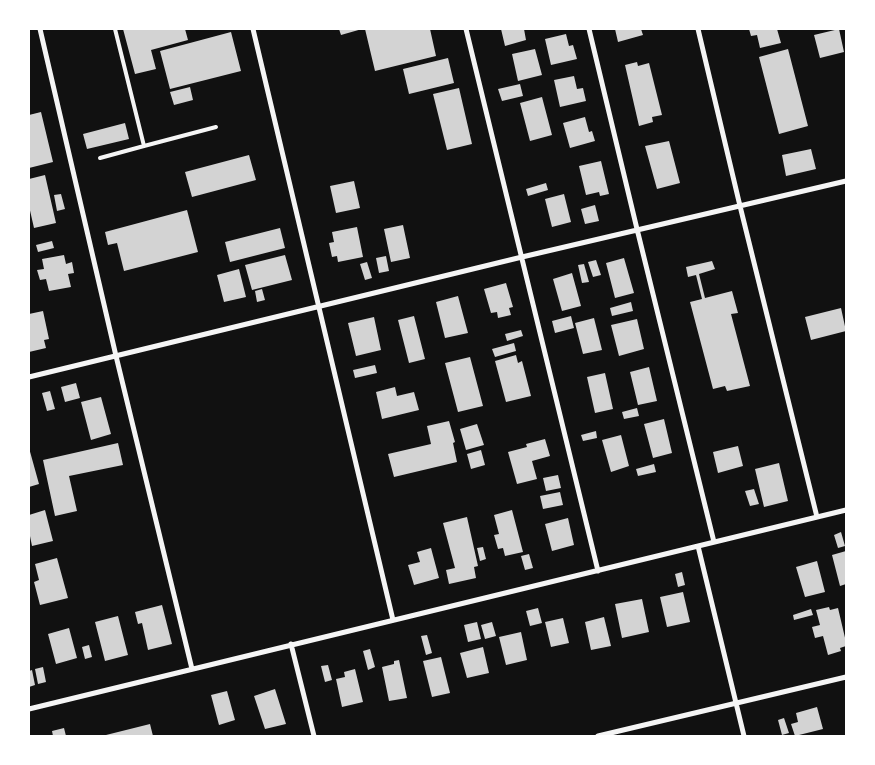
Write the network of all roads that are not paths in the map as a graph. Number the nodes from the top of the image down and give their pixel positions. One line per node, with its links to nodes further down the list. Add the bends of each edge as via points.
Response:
1 (40, 29): 15 (street)
2 (115, 29): 8 (lane)
3 (253, 29): 14 (street)
4 (466, 29): 13 (street)
5 (589, 29): 12 (street)
6 (698, 29): 11 (street)
7 (216, 127): 8 (lane)
8 (144, 146): 9 (lane)
9 (100, 158)
10 (846, 181): 11 (street)
11 (740, 206): 12 (street); 18 (street)
12 (637, 230): 13 (street); 19 (street)
13 (522, 257): 14 (street); 21 (street)
14 (319, 306): 15 (street); 22 (street)
15 (116, 356): 16 (street); 24 (street)
16 (29, 377)
17 (846, 510): 18 (street)
18 (817, 517): 19 (street)
19 (714, 542): 20 (street)
20 (698, 546): 21 (street); 26 (street)
21 (598, 571): 22 (street)
22 (393, 620): 23 (street)
23 (291, 644): 24 (street); 28 (street)
24 (192, 669): 27 (street)
25 (846, 677): 26 (street)
26 (736, 703): 29 (street); 30 (street)
27 (29, 709)
28 (314, 736)
29 (598, 736)
30 (744, 736)

